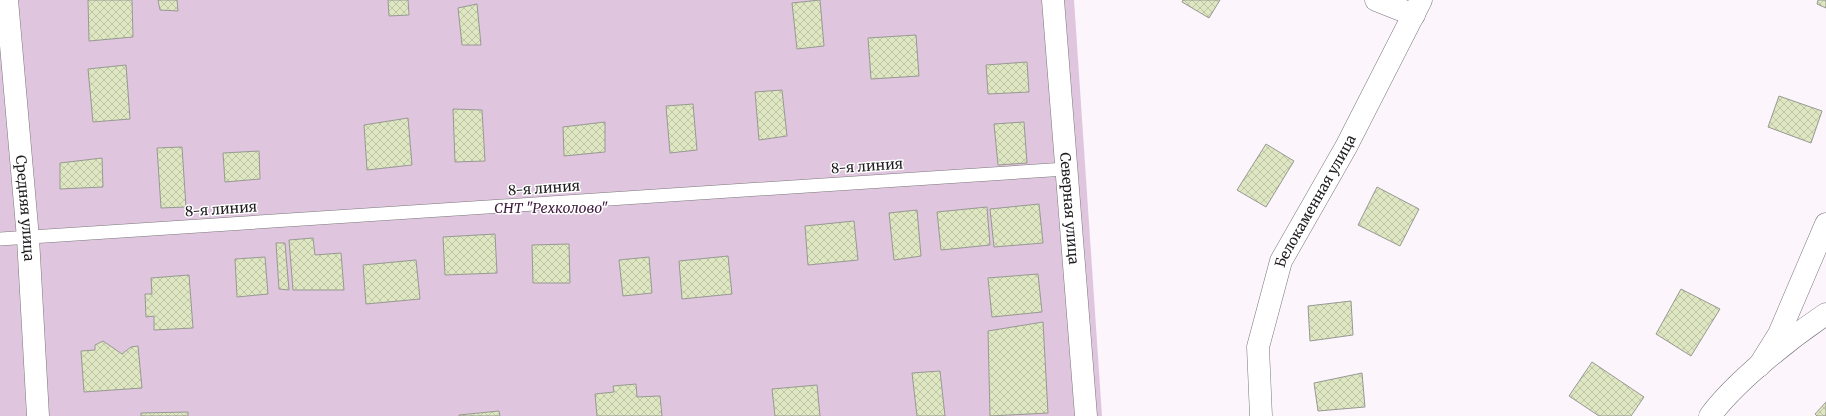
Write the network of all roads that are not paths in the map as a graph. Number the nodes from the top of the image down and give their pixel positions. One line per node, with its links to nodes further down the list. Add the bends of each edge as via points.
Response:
1 (7, 0): 7 (street, Средняя улица)
2 (1053, 0): 5 (street, Северная улица)
3 (1376, 0): 4 (street)
4 (1418, 7): 13 (street, Белокаменная улица, via 1346,147 1281,261 1258,347)
5 (1066, 169): 7 (lane, 8-я линия); 12 (street, Северная улица)
6 (1826, 224): 10 (street, via 1779,334)
7 (28, 238): 8 (lane, 8-я линия); 11 (street, Средняя улица)
8 (0, 239)
9 (1826, 314): 10 (street)
10 (1759, 366): 14 (street, via 1716,407)
11 (38, 416)
12 (1086, 416)
13 (1261, 416)
14 (1710, 416)

